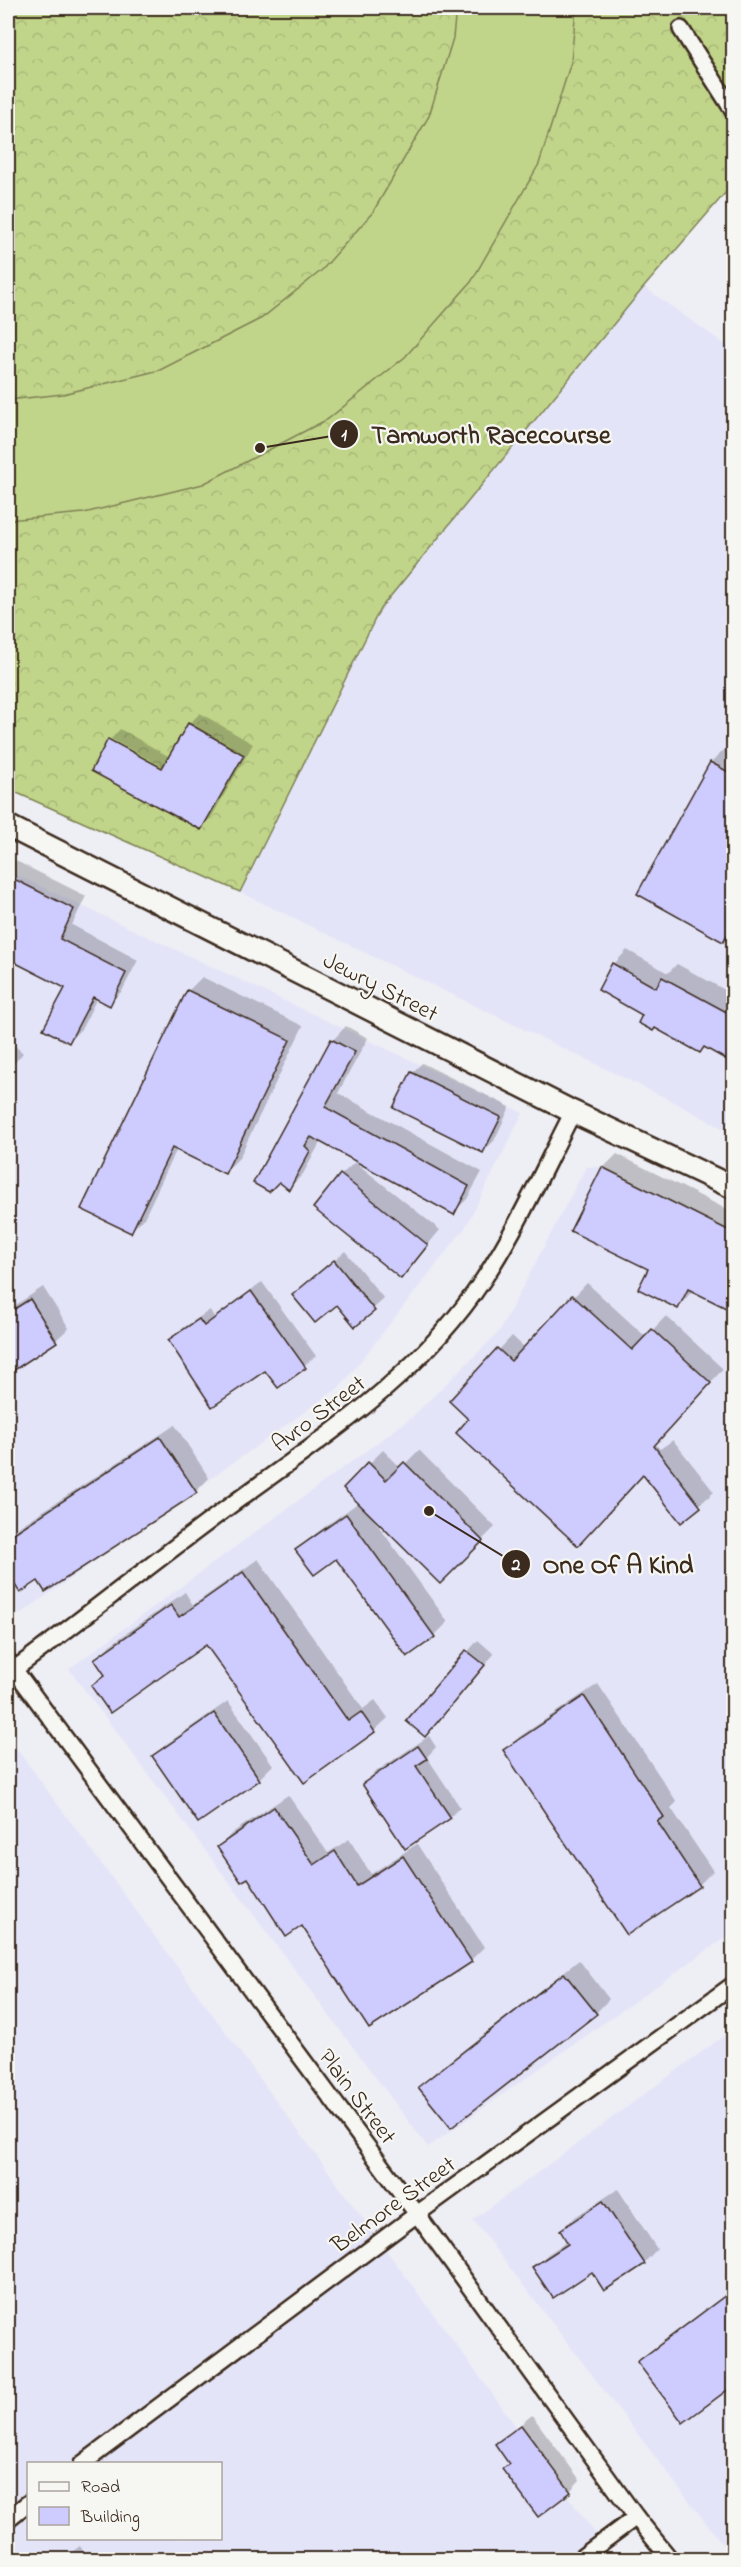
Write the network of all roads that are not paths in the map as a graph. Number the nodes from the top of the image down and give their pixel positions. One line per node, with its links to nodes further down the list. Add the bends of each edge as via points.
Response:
1 (681, 29): 2 (street)
2 (734, 112)
3 (8, 826): 4 (main road, Jewry Street)
4 (573, 1112): 5 (main road, Jewry Street); 6 (street, Avro Street, via 483,1280 403,1374 350,1420)
5 (734, 1188)
6 (10, 1668): 8 (street, Plain Street)
7 (734, 1984): 8 (street, Belmore Street)
8 (417, 2214): 9 (street, Belmore Street); 11 (street, Plain Street)
9 (83, 2462)
10 (27, 2504): 12 (street)
11 (636, 2517): 13 (street); 14 (street, Plain Street)
12 (8, 2519)
13 (578, 2559)
14 (671, 2559)

